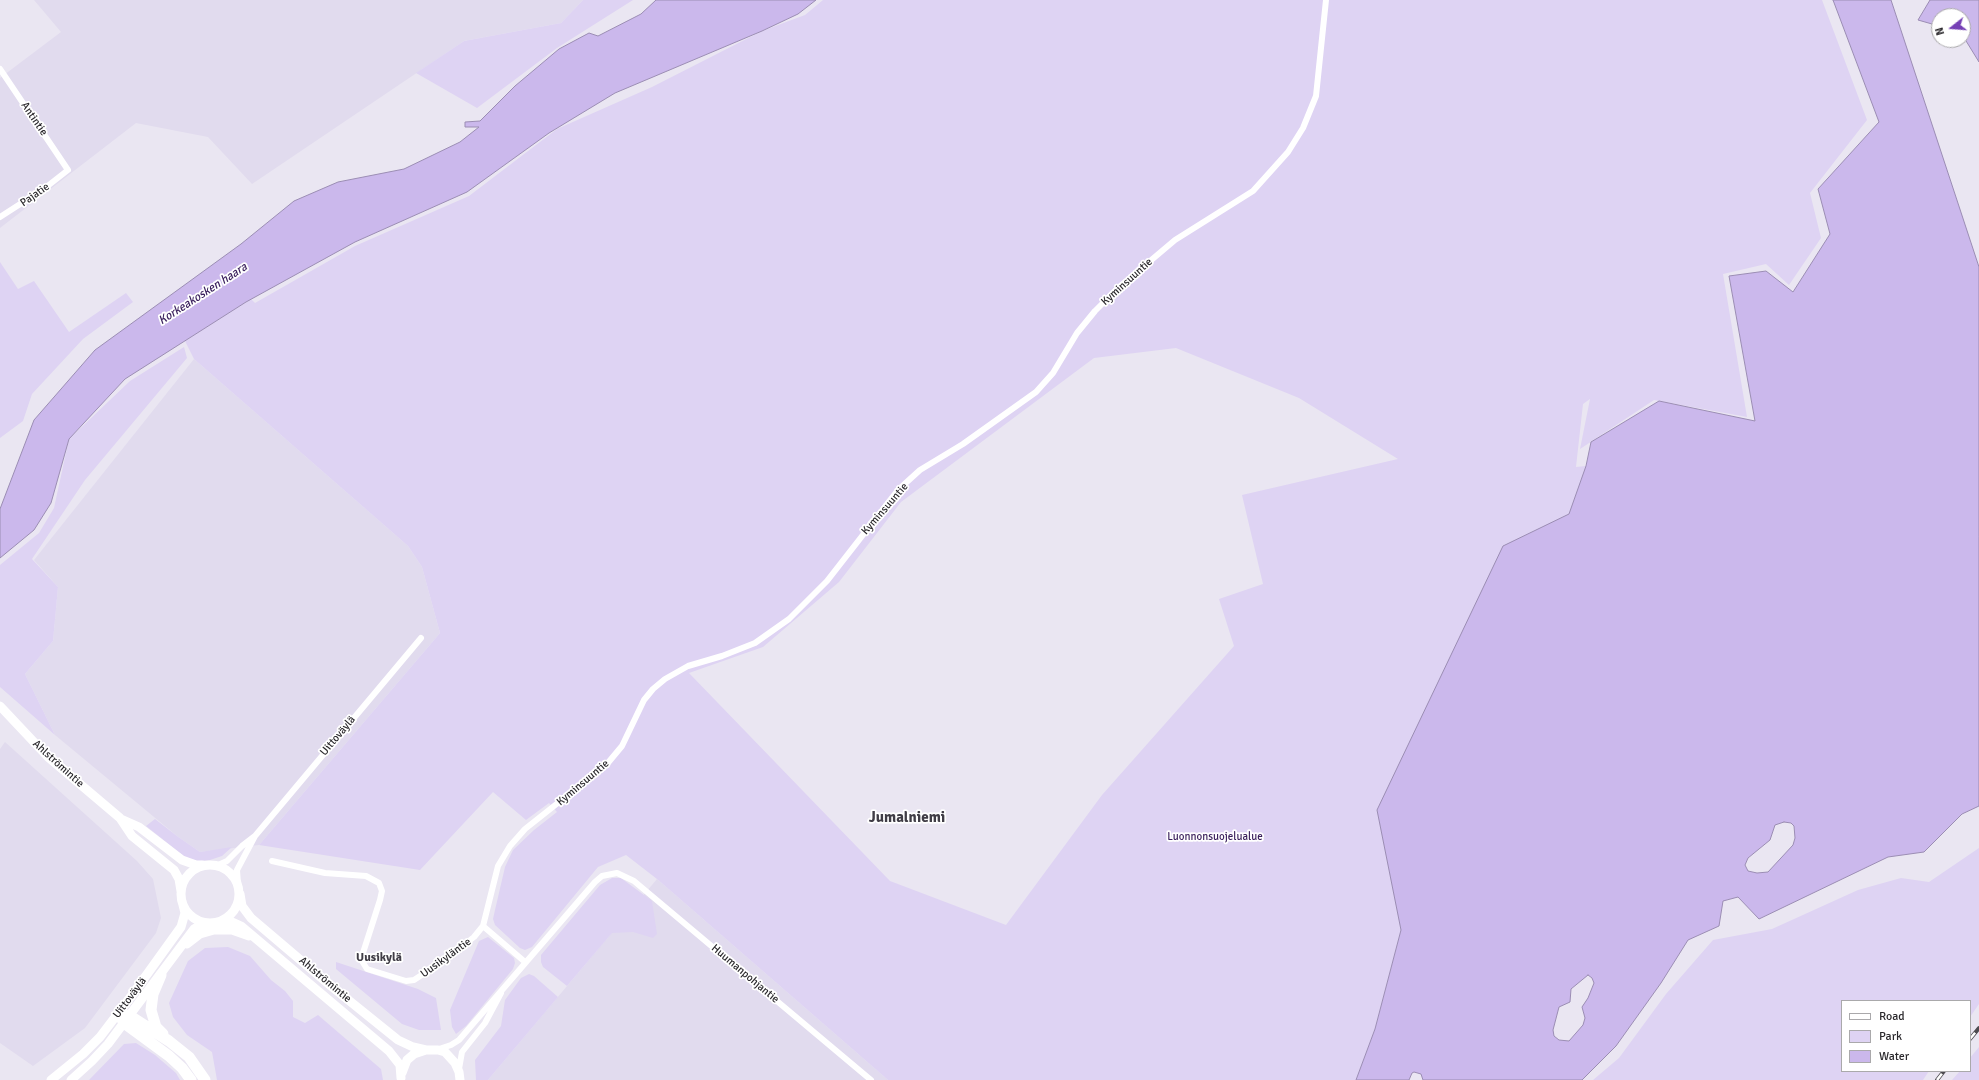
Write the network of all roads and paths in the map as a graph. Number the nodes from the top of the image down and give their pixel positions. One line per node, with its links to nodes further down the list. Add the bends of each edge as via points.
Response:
1 (1326, 0): 16 (street, Kyminsuuntie, via 1316,96 1303,128 1288,152 1253,191 1175,240 1117,289 1077,333 1056,368 1036,392 963,444 920,470 898,490 827,581 789,619 755,643 688,666 665,678 653,689 644,700 622,746 607,764 525,830 510,846 498,866)
2 (0, 69): 3 (street, Antintie)
3 (68, 170): 4 (street, Pajatie)
4 (0, 217)
5 (421, 638): 8 (street, Uittoväylä)
6 (0, 706): 7 (street, Ahlströmintie, via 48,757)
7 (120, 818): 10 (street, Ahlströmintie, via 140,827 182,860 196,865); 14 (street, Ahlströmintie, via 132,836 174,870 179,879)
8 (255, 836): 11 (street, Uittoväylä, via 227,861); 12 (street, Uittoväylä, via 237,870)
9 (272, 861): 16 (street, Uusikyläntie, via 325,873 366,876 380,884 382,891 362,961 367,969 406,981 420,978 474,937)
10 (206, 865): 11 (street); 14 (street, via 189,874 184,882)
11 (216, 866): 12 (street, via 225,869)
12 (238, 884): 13 (street)
13 (240, 894): 15 (street, via 234,912 227,919); 24 (street, Ahlströmintie, via 242,906 251,918 331,986 398,1040)
14 (182, 896): 15 (street, via 186,910 192,917 200,922); 22 (street, Uittoväylä, via 184,913 181,927)
15 (213, 923): 17 (street, Ahlströmintie, via 234,922); 18 (street, Uittoväylä, via 194,929)
16 (483, 926): 19 (street)
17 (256, 939): 18 (street, via 232,930 207,931 188,943); 27 (street, Ahlströmintie, via 392,1054 400,1065)
18 (170, 961): 20 (street, Uittoväylä)
19 (525, 962): 21 (street); 32 (street, Huumanpohjantie, via 602,876 617,873 634,881)
20 (161, 975): 22 (street, Uittoväylä); 23 (highway, via 151,1010 156,1027)
21 (504, 986): 25 (street, via 459,1040); 26 (street, via 485,1023 462,1052)
22 (124, 1017): 23 (highway); 28 (street, Uittoväylä); 29 (street, Uittoväylä, via 92,1062); 30 (highway, via 182,1068)
23 (169, 1041): 31 (highway, via 189,1057)
24 (426, 1050): 25 (street); 27 (street, via 414,1054 407,1060 402,1069)
25 (438, 1050): 26 (street, via 456,1063)
26 (459, 1076)
27 (401, 1079)
28 (51, 1080)
29 (71, 1080)
30 (191, 1080)
31 (204, 1080)
32 (871, 1080)

